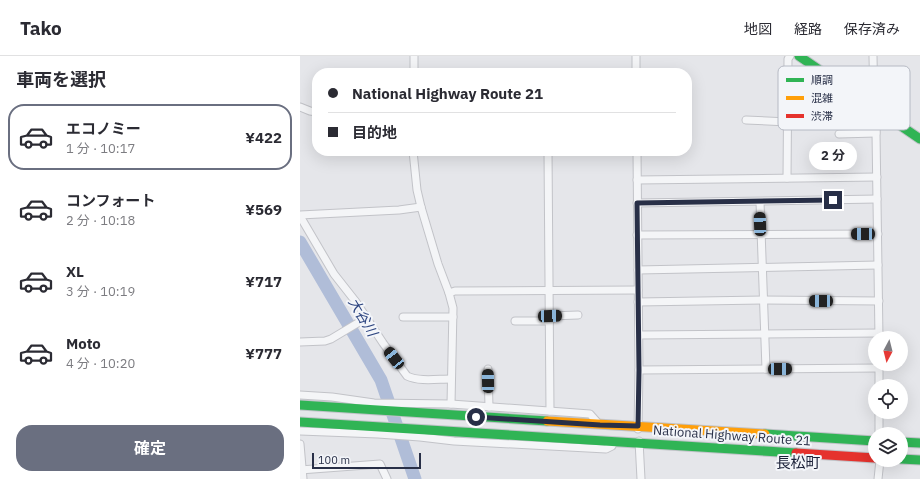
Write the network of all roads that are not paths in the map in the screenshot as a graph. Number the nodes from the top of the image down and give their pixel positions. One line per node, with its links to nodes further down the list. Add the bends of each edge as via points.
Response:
1 (414, 56): 9 (street)
2 (636, 56): 10 (street)
3 (790, 56): 6 (street)
4 (799, 56): 7 (main road)
5 (873, 56): 8 (street)
6 (788, 66)
7 (814, 66)
8 (874, 66)
9 (414, 68)
10 (636, 68)
11 (300, 107): 12 (street)
12 (312, 111)
13 (746, 120): 14 (street)
14 (778, 122)
15 (788, 130): 24 (street)
16 (907, 130): 19 (main road)
17 (876, 133): 18 (street); 23 (street)
18 (839, 134)
19 (920, 139)
20 (414, 156): 29 (street)
21 (548, 156): 37 (street)
22 (637, 156): 25 (street)
23 (878, 177): 24 (street); 26 (street)
24 (787, 178): 25 (street)
25 (637, 180): 28 (street)
26 (877, 200): 27 (street); 31 (street)
27 (760, 202): 28 (street); 32 (street)
28 (637, 203): 33 (street)
29 (421, 207): 30 (street); 39 (street)
30 (300, 216): 46 (street, via 330,268 356,302)
31 (878, 234): 32 (street); 34 (street)
32 (761, 235): 33 (street); 35 (street)
33 (637, 236): 36 (street)
34 (878, 265): 35 (street); 41 (street)
35 (762, 268): 36 (street); 40 (street)
36 (638, 270): 38 (street)
37 (550, 290): 38 (street); 39 (street); 47 (street)
38 (638, 290): 42 (street)
39 (449, 293): 45 (street)
40 (763, 300): 41 (street); 42 (street); 50 (street)
41 (879, 301): 49 (street)
42 (638, 302): 52 (street)
43 (578, 315): 47 (street)
44 (403, 317): 45 (street)
45 (453, 317): 58 (street)
46 (364, 319): 53 (street, via 325,341); 58 (street, via 407,376 413,379)
47 (550, 319): 48 (street); 65 (street)
48 (515, 321)
49 (879, 331)
50 (765, 335): 51 (street); 52 (street); 56 (street)
51 (868, 335)
52 (639, 336): 57 (street)
53 (300, 342)
54 (868, 366): 56 (street)
55 (488, 368): 63 (street)
56 (766, 369): 57 (street)
57 (639, 370): 68 (street)
58 (451, 379): 60 (street)
59 (300, 395): 62 (street, via 332,397)
60 (451, 404): 63 (street); 64 (street, via 428,403)
61 (300, 405): 62 (main road, National Highway Route 21)
62 (376, 407): 64 (main road, National Highway Route 21)
63 (489, 407): 65 (street)
64 (412, 408): 67 (main road, National Highway Route 21)
65 (550, 412): 67 (street, via 590,414)
66 (300, 422): 70 (main road, National Highway Route 21)
67 (600, 425): 68 (main road, National Highway Route 21)
68 (638, 426): 72 (main road, National Highway Route 21); 73 (street)
69 (300, 431): 70 (street)
70 (380, 431): 71 (main road, National Highway Route 21, via 415,429); 71 (street, via 454,441 606,449)
71 (615, 441): 73 (main road, National Highway Route 21)
72 (868, 441)
73 (639, 442): 77 (main road, National Highway Route 21); 84 (street)
74 (908, 442): 75 (main road)
75 (920, 443)
76 (300, 444): 81 (street)
77 (868, 458)
78 (908, 459): 79 (main road)
79 (920, 460)
80 (879, 467): 85 (street)
81 (301, 470): 82 (street); 83 (street, via 380,464)
82 (303, 479)
83 (387, 479)
84 (641, 479)
85 (878, 479)

